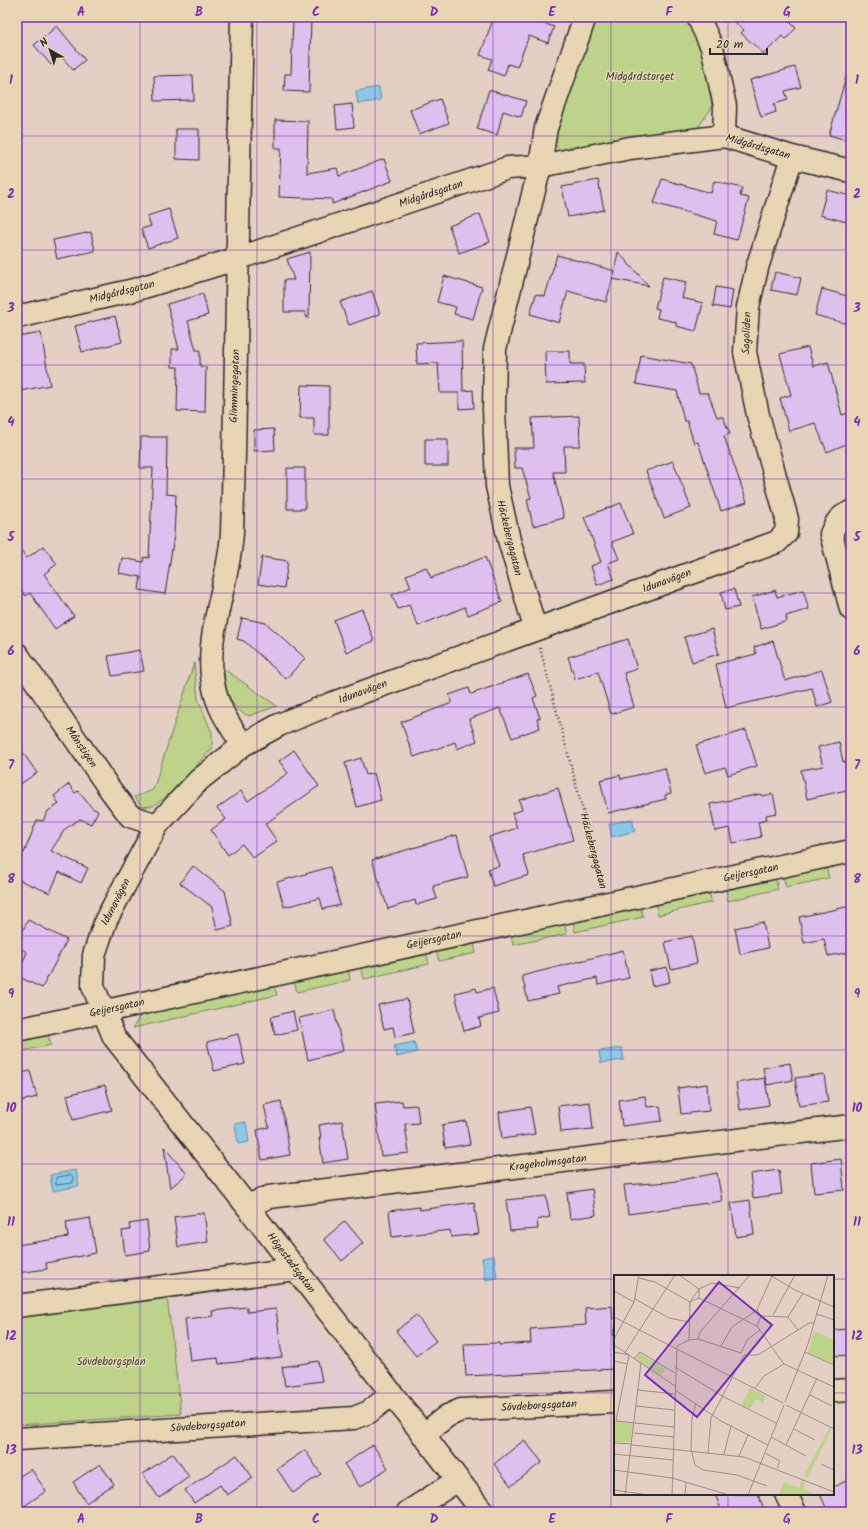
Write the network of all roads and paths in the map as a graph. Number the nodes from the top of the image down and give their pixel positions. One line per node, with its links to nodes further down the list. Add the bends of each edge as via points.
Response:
1 (242, 17): 8 (street, Glimmingegatan)
2 (585, 17): 6 (street, via 546,128)
3 (698, 17): 4 (street, via 714,54 725,106)
4 (724, 136): 5 (street, Midgårdsgatan); 6 (street, Midgårdsgatan, via 630,148)
5 (792, 157): 7 (street, Midgårdsgatan); 11 (street, Sagoliden, via 748,307 745,352 758,415 787,519)
6 (540, 166): 8 (street, Midgårdsgatan, via 508,168); 13 (street, Häckebergagatan, via 495,349 494,409 497,486 509,540)
7 (851, 171)
8 (239, 258): 9 (street, Midgårdsgatan, via 134,290); 15 (street, Glimmingegatan, via 232,535 212,650 212,682 221,712)
9 (17, 317)
10 (843, 518): 12 (street, via 831,534)
11 (786, 534): 13 (street, Idunavägen, via 777,542)
12 (851, 609)
13 (535, 628): 15 (street, Idunavägen, via 279,725); 18 (path, Häckebergagatan)
14 (17, 654): 16 (street, Månstigen, via 130,816)
15 (243, 745): 16 (street, Idunavägen, via 199,780)
16 (157, 825): 19 (street, Idunavägen, via 106,920 94,954 92,986)
17 (851, 851): 18 (street, Geijersgatan)
18 (607, 903): 19 (street, Geijersgatan)
19 (103, 1011): 20 (street, Geijersgatan); 22 (street, Högestadsgatan, via 114,1037)
20 (17, 1030)
21 (851, 1126): 22 (street, Krageholmsgatan, via 269,1197)
22 (247, 1206): 23 (street, Högestadsgatan)
23 (295, 1269): 24 (street); 27 (street, Högestadsgatan)
24 (17, 1306)
25 (851, 1390): 26 (street)
26 (834, 1391)
27 (392, 1394): 29 (street, Högestadsgatan); 30 (street, Sövdeborgsgatan, via 369,1412 354,1418)
28 (614, 1402): 29 (street, Sövdeborgsgatan, via 461,1410 447,1416)
29 (423, 1435): 31 (street, Högestadsgatan)
30 (17, 1439)
31 (458, 1480): 33 (street); 34 (street, Högestadsgatan)
32 (786, 1495): 35 (street)
33 (408, 1512)
34 (483, 1512)
35 (795, 1512)

